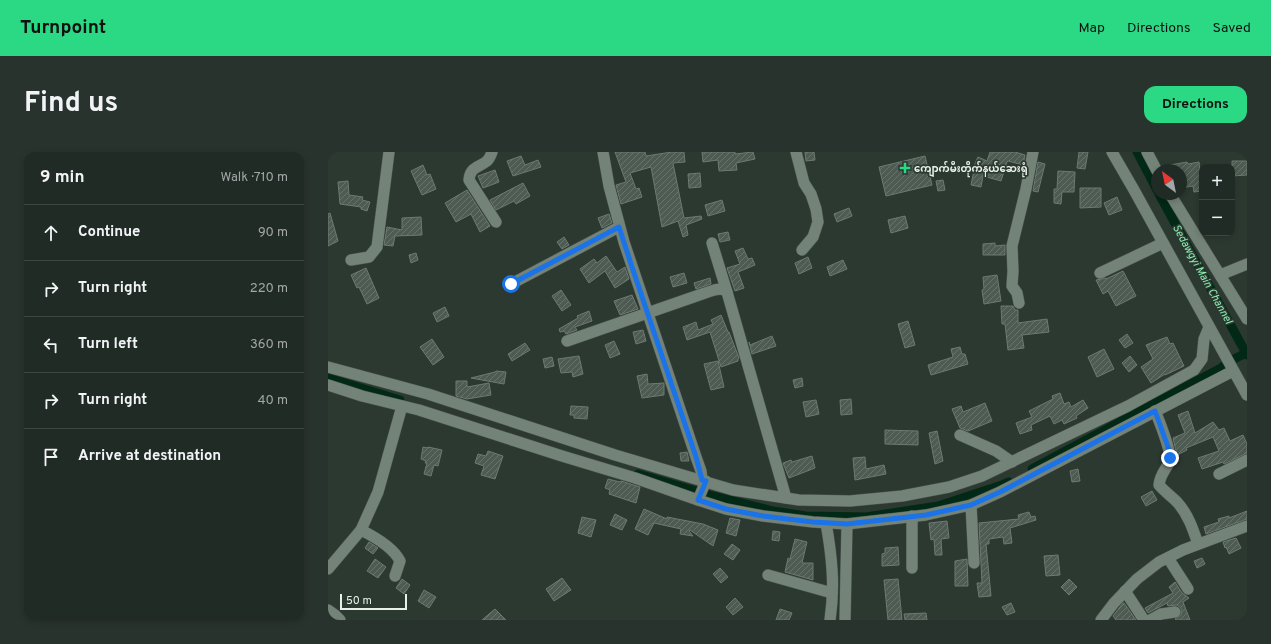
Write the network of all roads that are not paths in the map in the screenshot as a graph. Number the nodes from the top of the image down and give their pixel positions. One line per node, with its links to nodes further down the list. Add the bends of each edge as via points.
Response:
1 (388, 152): 15 (street, via 377,247 369,257)
2 (492, 152): 10 (street, via 487,160 469,173 468,180)
3 (603, 152): 11 (street)
4 (796, 152): 14 (street, via 818,222 813,237)
5 (1033, 152): 21 (street, via 1012,246 1012,286)
6 (1112, 152): 13 (street)
7 (1147, 152): 8 (street)
8 (1153, 164)
9 (1173, 200): 18 (street)
10 (496, 222)
11 (619, 227): 19 (street); 22 (street)
12 (712, 243): 20 (street)
13 (1163, 243): 17 (street); 24 (street)
14 (802, 250)
15 (350, 260)
16 (1247, 264): 18 (street)
17 (1100, 273)
18 (1220, 275): 23 (street)
19 (511, 284)
20 (727, 292): 22 (street, via 720,289 712,291); 37 (street)
21 (1019, 303)
22 (648, 312): 25 (street); 36 (street)
23 (1247, 319)
24 (1209, 327): 27 (street); 34 (street, via 1204,338 1202,360 1194,370 1128,406)
25 (567, 341)
26 (328, 367): 36 (street, via 428,394)
27 (1233, 371): 29 (street); 31 (street)
28 (328, 385): 30 (street)
29 (1247, 395)
30 (402, 406): 38 (street); 44 (street, via 378,492)
31 (1155, 411): 39 (street); 45 (street, via 1170,458 1159,484 1187,517)
32 (960, 435): 34 (street, via 996,451)
33 (1247, 460): 35 (street)
34 (1012, 462): 37 (street, via 949,487 902,496 850,501)
35 (1219, 474)
36 (704, 482): 37 (street, via 733,490); 38 (street)
37 (786, 498)
38 (699, 499): 41 (street, via 726,509 763,516)
39 (971, 505): 40 (street); 47 (street)
40 (912, 516): 42 (street); 48 (street)
41 (826, 523): 42 (street); 54 (street, via 832,556)
42 (847, 524): 59 (street)
43 (1247, 526): 45 (street)
44 (361, 530): 49 (street); 51 (street, via 374,536 397,555 400,561)
45 (1198, 544): 46 (street)
46 (1168, 558): 52 (street); 53 (street, via 1158,562)
47 (974, 563)
48 (912, 568)
49 (328, 569)
50 (768, 575): 54 (street)
51 (395, 576)
52 (1188, 589)
53 (1125, 591): 60 (street); 61 (street)
54 (832, 594): 58 (street)
55 (328, 610): 57 (street)
56 (1175, 612): 62 (street, via 1161,614)
57 (340, 620)
58 (830, 620)
59 (845, 620)
60 (1101, 620)
61 (1144, 620)
62 (1150, 620)

